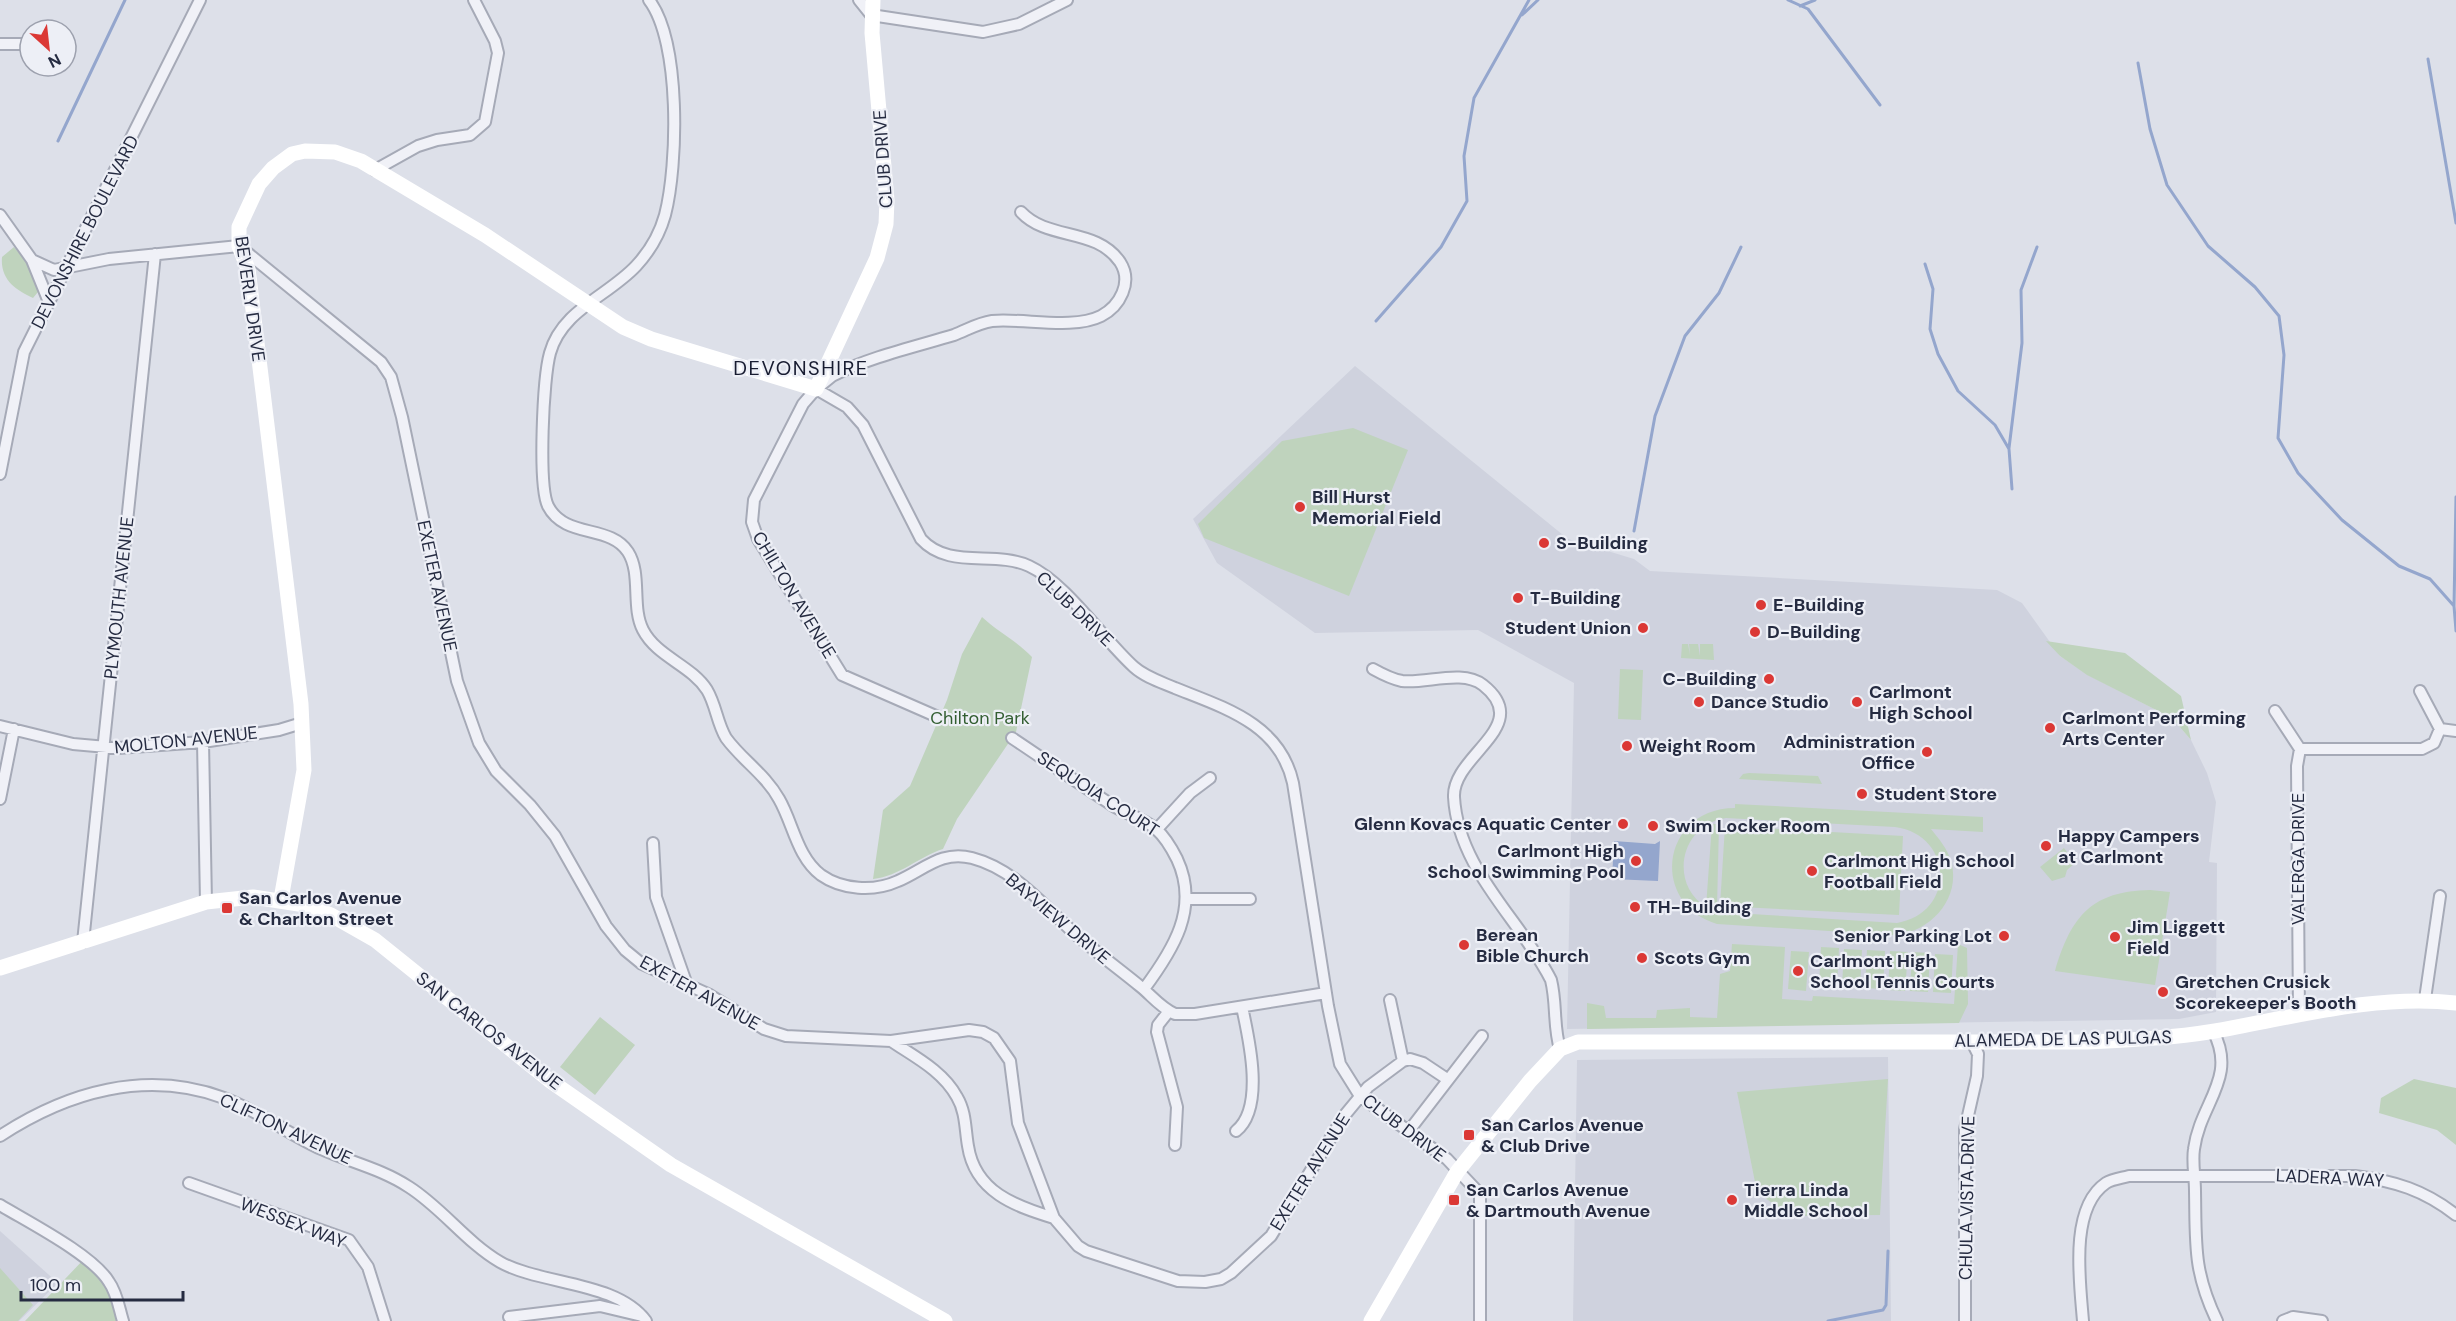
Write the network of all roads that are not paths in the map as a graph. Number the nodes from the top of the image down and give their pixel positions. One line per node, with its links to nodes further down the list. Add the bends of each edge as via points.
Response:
1 (201, 0): 15 (street, DEVONSHIRE BOULEVARD)
2 (474, 0): 9 (street, via 498,53 485,122 470,135 418,146)
3 (649, 0): 17 (street, BAYVIEW DRIVE, via 659,12 672,59 673,133 668,201 656,237 637,265 604,294)
4 (858, 0): 6 (street)
5 (1067, 0): 6 (street, via 1019,24 983,32)
6 (872, 8): 18 (main road, CLUB DRIVE, via 888,212 878,258)
7 (0, 44): 8 (street)
8 (18, 44)
9 (375, 170): 12 (main road, BEVERLY DRIVE, via 335,152 292,154 273,168 250,198 240,227); 17 (main road, BEVERLY DRIVE, via 484,235)
10 (1021, 212): 18 (street, CHILTON AVENUE, via 1035,223 1090,238 1119,260 1126,276 1125,286 1110,310 1090,320 982,323 847,369)
11 (0, 215): 14 (street)
12 (239, 246): 13 (street); 24 (main road, BEVERLY DRIVE, via 248,269); 44 (street, EXETER AVENUE, via 370,351 391,377 457,681 479,743 496,771 555,836 606,926 625,950 642,964)
13 (156, 254): 15 (street); 31 (street, PLYMOUTH AVENUE)
14 (32, 260): 15 (street, via 54,270); 16 (street)
15 (69, 266): 16 (street, DEVONSHIRE BOULEVARD)
16 (49, 302): 19 (street, DEVONSHIRE BOULEVARD, via 24,352)
17 (585, 304): 18 (main road, BEVERLY DRIVE, via 651,339); 45 (street, BAYVIEW DRIVE, via 559,334 549,358 543,473 548,505 563,524 616,540 626,549 633,565 642,628 652,642 704,685 723,733 775,791 808,862 824,877 855,888 896,883 947,857 982,861 1026,888 1076,935)
18 (816, 389): 23 (street, CHILTON AVENUE, via 803,404 754,500 754,530 842,675); 46 (street, CLUB DRIVE, via 847,407 863,424 926,544 948,557 1004,558 1035,569 1135,667 1156,680 1250,720 1275,744 1293,783)
19 (0, 474)
20 (1373, 669): 57 (street, via 1403,681 1475,681 1489,691 1497,704 1500,716 1493,736 1457,780 1456,813 1485,882 1551,981 1554,1029)
21 (2420, 691): 27 (street)
22 (2275, 711): 32 (street)
23 (938, 717)
24 (302, 723): 30 (street, MOLTON AVENUE); 39 (main road, BEVERLY DRIVE, via 304,770)
25 (0, 726): 26 (street, MOLTON AVENUE)
26 (14, 729): 31 (street, MOLTON AVENUE); 34 (street)
27 (2440, 729): 28 (street); 32 (street, via 2434,742 2422,749)
28 (2456, 731)
29 (1012, 738): 35 (street, SEQUOIA COURT)
30 (203, 742): 31 (street, MOLTON AVENUE); 41 (street)
31 (103, 748): 42 (street, PLYMOUTH AVENUE)
32 (2300, 749): 52 (street, VALERGA DRIVE)
33 (1210, 778): 35 (street)
34 (0, 799)
35 (1156, 829): 40 (street, SEQUOIA COURT, via 1178,861)
36 (653, 843): 44 (street, via 656,897)
37 (2440, 896): 47 (street)
38 (1250, 898): 40 (street)
39 (281, 899): 41 (main road, SAN CARLOS AVENUE, via 253,897); 75 (main road, SAN CARLOS AVENUE, via 331,915 375,940 549,1080 671,1165)
40 (1187, 899): 45 (street, SEQUOIA COURT, via 1176,942)
41 (206, 902): 42 (main road, SAN CARLOS AVENUE)
42 (83, 942): 43 (main road, SAN CARLOS AVENUE)
43 (0, 968)
44 (687, 985): 55 (street, EXETER AVENUE, via 764,1029 786,1036)
45 (1144, 989): 51 (street, BAYVIEW DRIVE)
46 (1326, 993): 50 (street); 60 (street, CLUB DRIVE, via 1340,1064)
47 (2425, 999): 49 (main road, ALAMEDA DE LAS PULGAS); 52 (main road, ALAMEDA DE LAS PULGAS)
48 (1390, 1000): 58 (street)
49 (2456, 1003)
50 (1242, 1007): 51 (street, via 1182,1014); 61 (street, via 1252,1076 1247,1117)
51 (1169, 1011): 64 (street, via 1157,1032 1177,1107)
52 (2299, 1015): 53 (main road, ALAMEDA DE LAS PULGAS)
53 (2213, 1031): 56 (main road, ALAMEDA DE LAS PULGAS, via 2163,1039); 66 (street, via 2223,1062 2200,1125 2194,1150)
54 (1482, 1036): 59 (street)
55 (891, 1041): 70 (street, via 936,1072 957,1096 970,1154 984,1182 1010,1203); 70 (street, EXETER AVENUE, via 969,1030 994,1038 1010,1061 1020,1130)
56 (1972, 1042): 57 (main road, ALAMEDA DE LAS PULGAS, via 1578,1041); 78 (street, CHULA VISTA DRIVE, via 1978,1054 1965,1129)
57 (1560, 1049): 65 (main road)
58 (1403, 1061): 59 (street, via 1414,1059 1424,1063); 60 (street, EXETER AVENUE)
59 (1447, 1079): 62 (street)
60 (1360, 1096): 62 (street, CLUB DRIVE); 70 (street, EXETER AVENUE, via 1275,1230 1256,1252 1221,1279 1178,1281 1086,1251)
61 (1236, 1131)
62 (1408, 1132): 65 (street, CLUB DRIVE, via 1447,1159)
63 (0, 1136): 72 (street, CLIFTON AVENUE, via 54,1105 95,1090 140,1084 196,1090 224,1098 320,1148 387,1174 503,1263 614,1298)
64 (1175, 1145)
65 (1457, 1172): 76 (main road); 77 (street, CLUB DRIVE, via 1480,1194)
66 (2195, 1176): 69 (street, LADERA WAY, via 2355,1176 2388,1180 2416,1189); 79 (street, LADERA WAY, via 2129,1176 2107,1182 2092,1196 2084,1211 2081,1232); 80 (street, via 2196,1261)
67 (189, 1183): 74 (street, WESSEX WAY, via 349,1240 368,1267)
68 (0, 1205): 73 (street, via 85,1258 106,1276)
69 (2456, 1215)
70 (1054, 1218)
71 (509, 1317): 72 (street, via 600,1306)
72 (644, 1319)
73 (123, 1321)
74 (385, 1321)
75 (943, 1321)
76 (1371, 1321)
77 (1480, 1321)
78 (1965, 1321)
79 (2083, 1321)
80 (2217, 1321)
81 (2283, 1321): 82 (street, via 2293,1317)
82 (2322, 1321)

